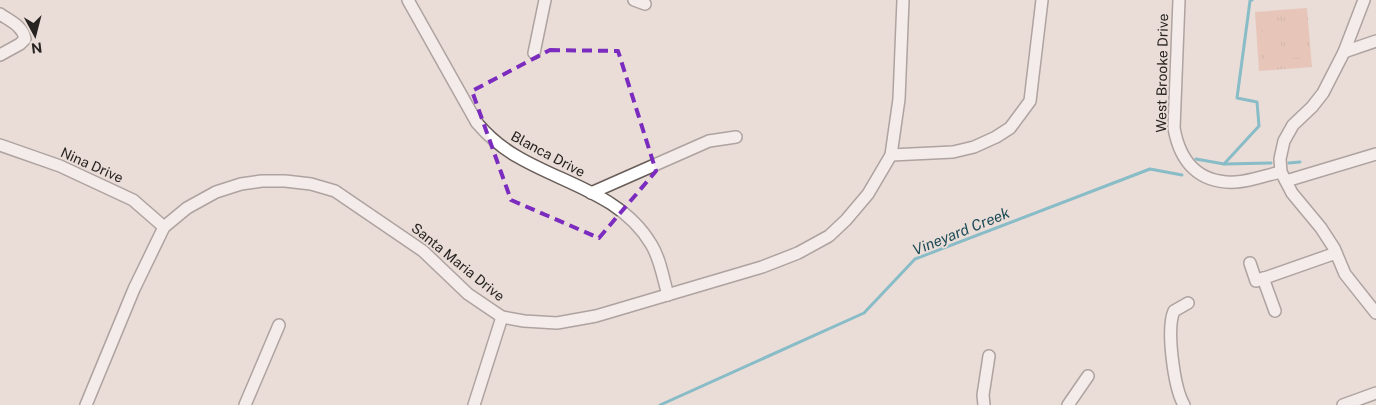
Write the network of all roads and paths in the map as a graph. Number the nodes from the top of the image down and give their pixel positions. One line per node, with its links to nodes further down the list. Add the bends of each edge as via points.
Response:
1 (408, 0): 17 (street, Blanca Drive, via 477,123 488,136 519,158)
2 (545, 0): 10 (street)
3 (903, 0): 15 (street, Santa Maria Drive, via 900,99)
4 (1042, 0): 15 (street, via 1030,101 1010,128 974,147 953,152)
5 (1179, 0): 16 (street, West Brooke Drive, via 1174,128 1184,158 1196,171 1222,182)
6 (1364, 0): 9 (street)
7 (0, 14): 11 (street, via 19,26 25,39)
8 (1376, 41): 9 (street)
9 (1344, 52): 16 (street, via 1323,93 1284,141 1280,159)
10 (534, 53)
11 (0, 55)
12 (736, 137): 17 (street, via 709,141)
13 (0, 144): 18 (street, Nina Drive, via 60,166 133,200)
14 (1376, 154): 16 (street, West Brooke Drive)
15 (891, 156): 22 (street, Santa Maria Drive, via 855,210 819,242 783,260)
16 (1284, 176): 19 (street, via 1292,193 1321,228)
17 (591, 192): 22 (street, Blanca Drive, via 624,212 652,244)
18 (164, 227): 26 (street, Santa Maria Drive, via 187,208 216,192 241,184 262,181 311,184 335,191 416,246 468,294); 31 (street, Santa Maria Drive, via 134,289)
19 (1336, 254): 21 (street); 25 (street, via 1345,274)
20 (1250, 263): 21 (street, via 1256,281)
21 (1263, 278): 24 (street)
22 (668, 294): 26 (street, Santa Maria Drive, via 596,316 557,323)
23 (1188, 303): 36 (street, via 1174,311 1170,325 1178,390)
24 (1275, 311)
25 (1376, 314)
26 (502, 317): 33 (street)
27 (279, 325): 32 (street)
28 (989, 356): 34 (street)
29 (1088, 376): 35 (street)
30 (1376, 393): 37 (street)
31 (86, 405)
32 (245, 405)
33 (474, 405)
34 (984, 405)
35 (1068, 405)
36 (1184, 405)
37 (1343, 405)

